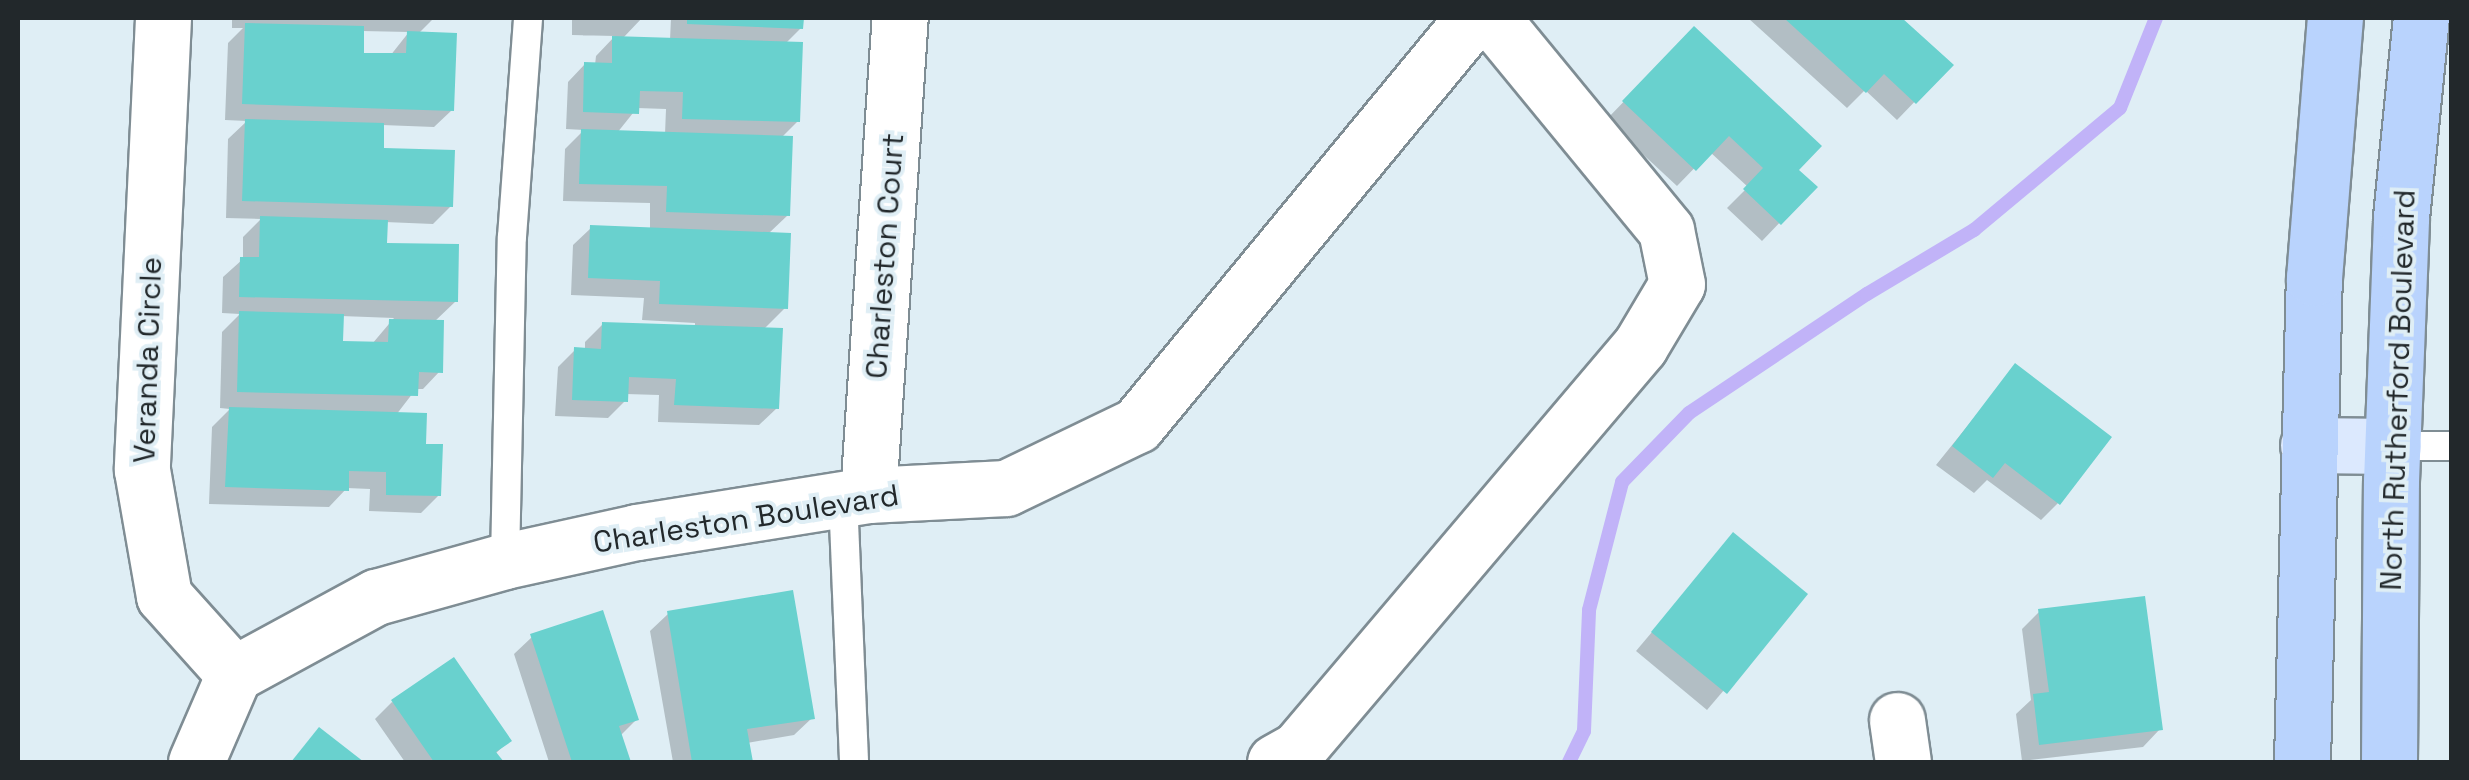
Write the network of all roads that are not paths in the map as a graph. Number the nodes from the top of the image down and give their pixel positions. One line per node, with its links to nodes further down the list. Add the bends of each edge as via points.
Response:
1 (163, 18): 13 (street, Veranda Circle, via 142,470 164,596)
2 (528, 18): 12 (lane, via 512,236)
3 (900, 18): 11 (street, Charleston Court)
4 (1473, 18): 11 (street, Charleston Boulevard, via 1137,425 1006,488)
5 (1492, 18): 16 (street, via 1666,230 1678,284 1640,346 1298,749)
6 (2335, 18): 8 (main road)
7 (2421, 18): 9 (main road, North Rutherford Boulevard, via 2401,217)
8 (2308, 445): 9 (main road); 17 (main road)
9 (2393, 446): 10 (lane); 18 (main road, North Rutherford Boulevard)
10 (2452, 446)
11 (856, 497): 12 (street, Charleston Boulevard); 15 (lane)
12 (505, 561): 13 (street, Charleston Boulevard, via 376,596)
13 (234, 674): 14 (street)
14 (196, 762)
15 (854, 762)
16 (1275, 762)
17 (2302, 762)
18 (2389, 762)

